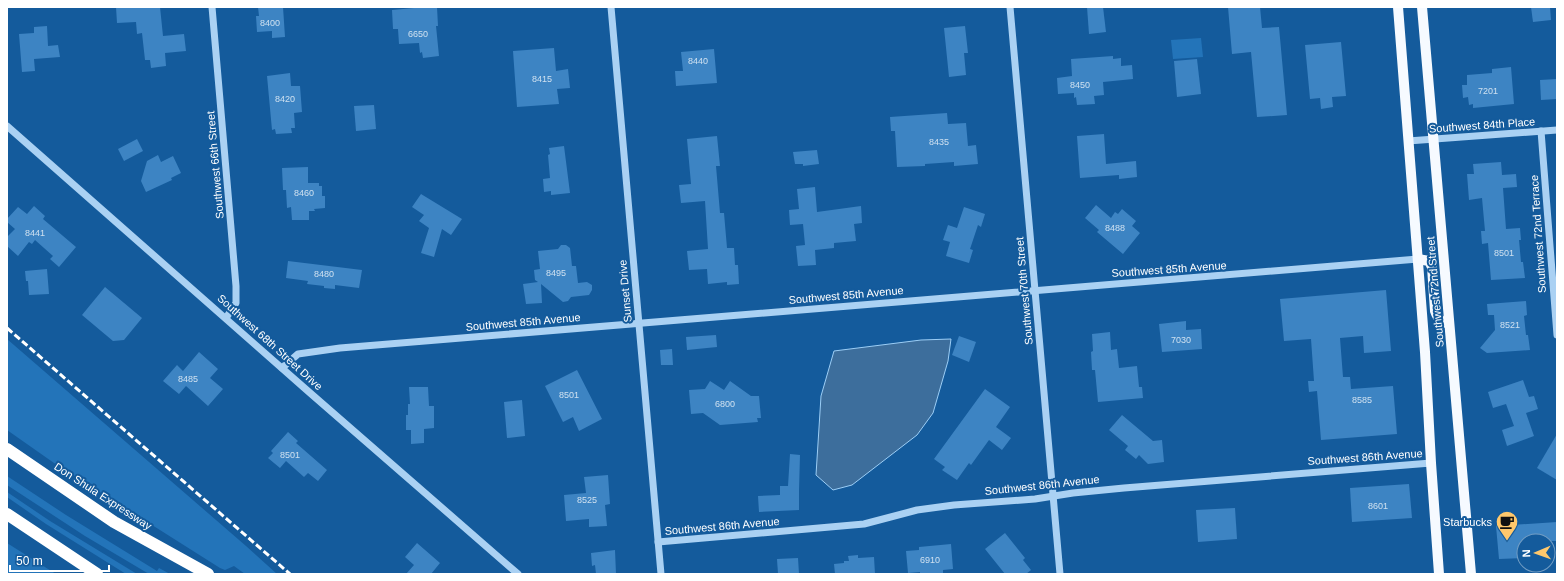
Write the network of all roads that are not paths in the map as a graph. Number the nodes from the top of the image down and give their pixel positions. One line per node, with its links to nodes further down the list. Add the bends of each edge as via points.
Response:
1 (212, 7): 13 (street, Southwest 66th Street, via 236,286 236,303)
2 (611, 7): 14 (street, Sunset Drive)
3 (1010, 7): 12 (street, Southwest 70th Street)
4 (1398, 7): 10 (main road, Southwest 72nd Street)
5 (1422, 7): 9 (main road, Southwest 72nd Street)
6 (7, 126): 13 (street, Southwest 68th Street Drive)
7 (1557, 130): 8 (street, Southwest 84th Place)
8 (1541, 131): 9 (street, Southwest 84th Place); 16 (street, Southwest 72nd Terrace)
9 (1433, 139): 10 (street, Southwest 84th Place); 15 (main road, Southwest 72nd Street)
10 (1408, 141): 11 (main road, Southwest 72nd Street)
11 (1418, 259): 12 (street, Southwest 85th Avenue); 15 (main road, via 1429,261 1432,267 1435,311 1440,321); 19 (main road, Southwest 72nd Street)
12 (1035, 291): 14 (street, Southwest 85th Avenue); 20 (street, Southwest 70th Street)
13 (226, 318): 17 (street, Southwest 68th Street Drive)
14 (639, 323): 17 (street, Southwest 85th Avenue, via 330,349 298,354); 22 (street, Sunset Drive)
15 (1449, 324): 29 (main road, Southwest 72nd Street)
16 (1557, 335)
17 (282, 368): 25 (street, Southwest 68th Street Drive)
18 (7, 449): 24 (highway, Don Shula Expressway, via 114,522)
19 (1431, 463): 20 (street, Southwest 86th Avenue); 28 (main road, Southwest 72nd Street)
20 (1054, 496): 22 (street, Southwest 86th Avenue, via 927,508 864,524); 27 (street, Southwest 70th Street)
21 (7, 514): 23 (highway)
22 (658, 542): 26 (street, Sunset Drive)
23 (97, 574)
24 (208, 574)
25 (518, 574)
26 (661, 574)
27 (1060, 574)
28 (1439, 574)
29 (1471, 574)

